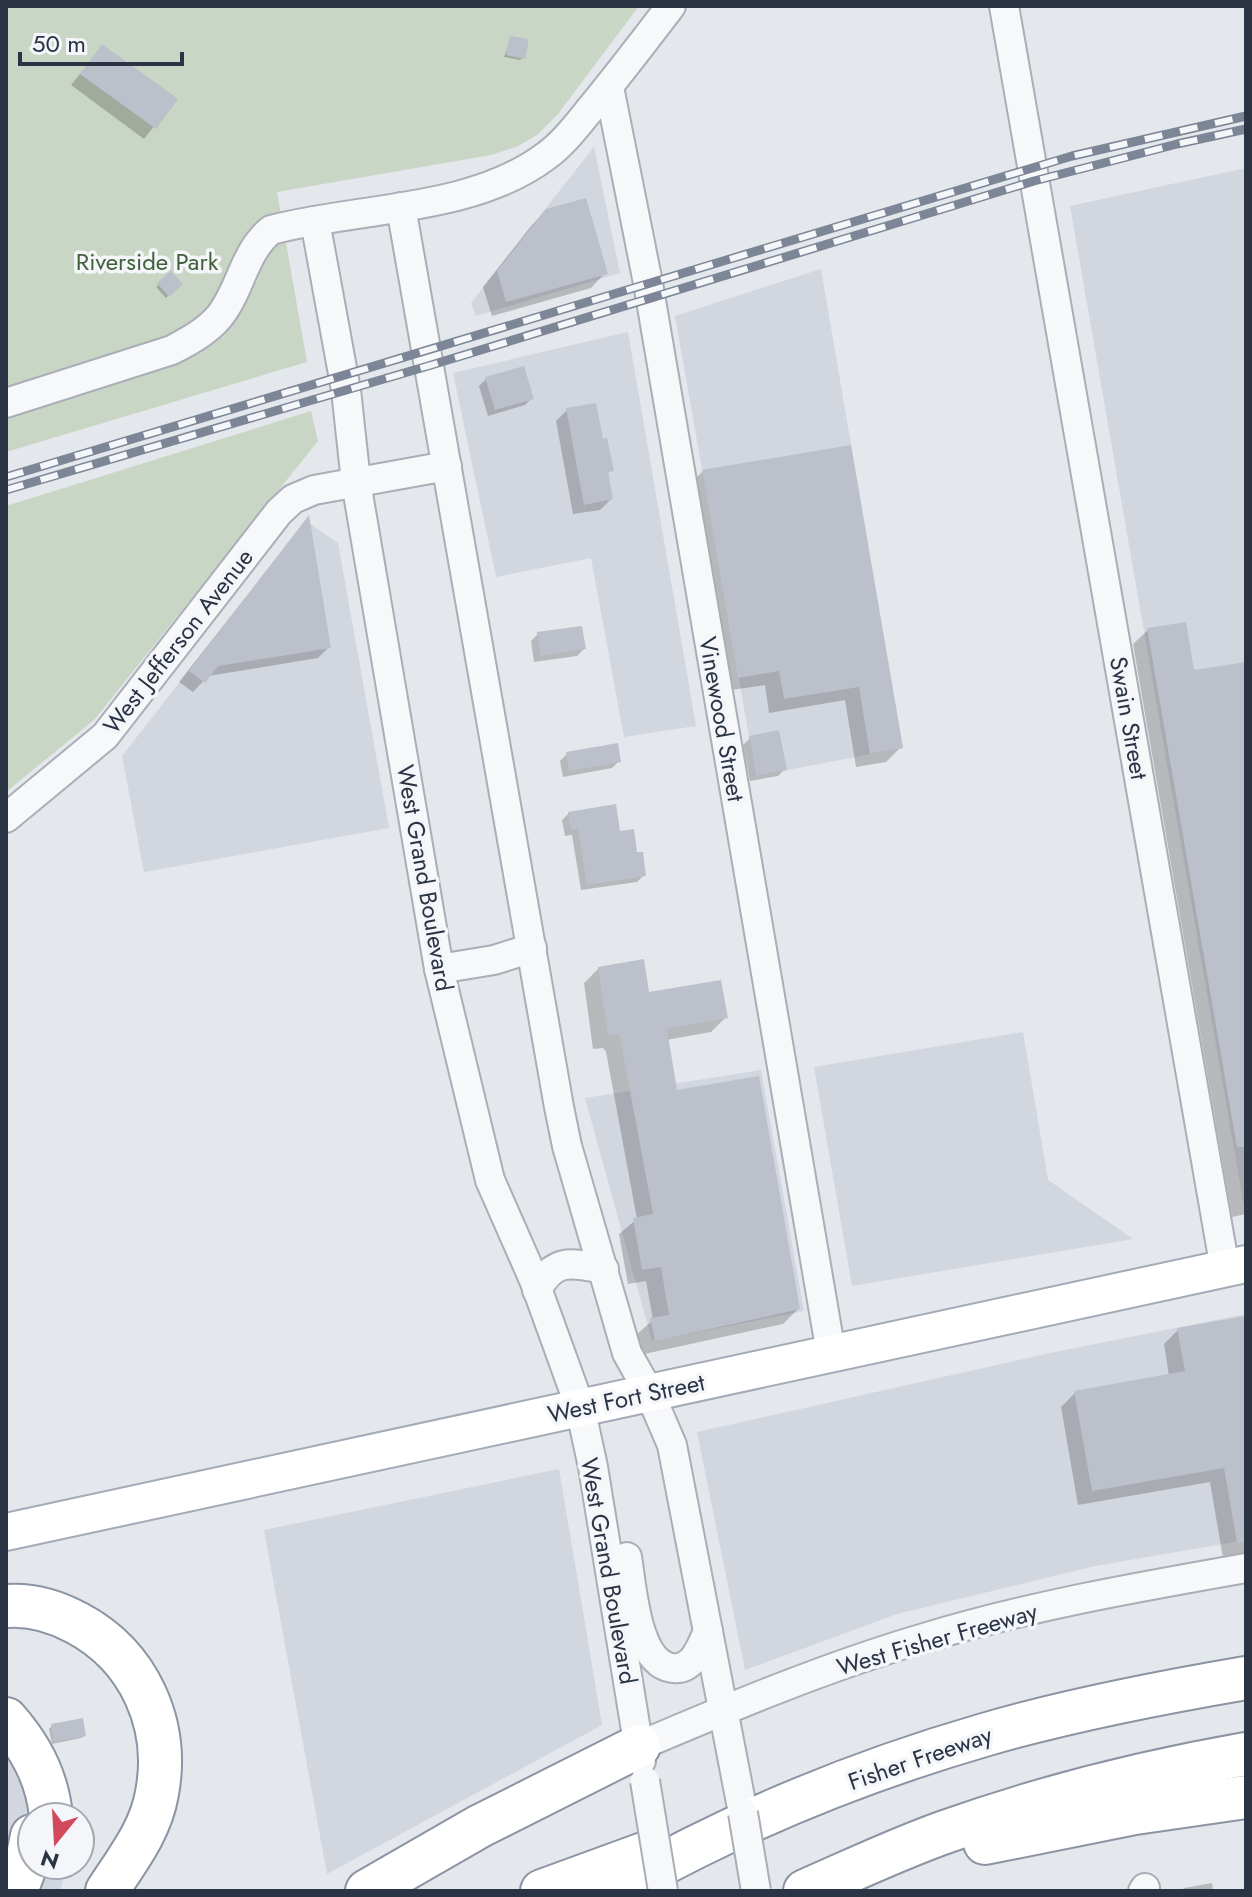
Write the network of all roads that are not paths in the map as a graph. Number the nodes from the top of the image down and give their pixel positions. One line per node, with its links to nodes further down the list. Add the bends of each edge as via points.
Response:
1 (671, 6): 3 (street)
2 (1004, 6): 12 (street, Swain Street)
3 (609, 87): 4 (street, via 548,155 521,173); 15 (street, Vinewood Street, via 648,283)
4 (401, 207): 5 (street); 7 (street)
5 (315, 221): 6 (street, via 271,230 259,240 220,315 192,339); 8 (street, West Grand Boulevard, via 346,390)
6 (6, 403)
7 (447, 466): 8 (street, West Jefferson Avenue); 10 (street)
8 (356, 482): 9 (street, West Jefferson Avenue, via 293,499 105,736); 11 (street, West Grand Boulevard)
9 (6, 818)
10 (532, 948): 11 (street); 13 (street, via 567,1146)
11 (439, 969): 14 (street, West Grand Boulevard, via 490,1180)
12 (1235, 1266): 15 (main road, West Fort Street)
13 (604, 1269): 14 (street, via 557,1266); 16 (street, via 627,1353)
14 (537, 1290): 17 (street, West Grand Boulevard)
15 (831, 1353): 16 (main road, West Fort Street)
16 (650, 1394): 17 (main road, West Fort Street); 22 (street, via 672,1445)
17 (580, 1407): 18 (street, West Grand Boulevard); 19 (main road, West Fort Street)
18 (593, 1467): 22 (street, via 622,1530 650,1653 662,1665 684,1667 696,1657); 27 (street, West Grand Boulevard)
19 (6, 1532)
20 (1246, 1568): 24 (street, West Fisher Freeway, via 925,1637)
21 (6, 1606): 34 (highway, via 44,1609 92,1631 117,1651 146,1694 160,1744 157,1795 141,1840)
22 (708, 1631): 24 (street)
23 (1246, 1678): 32 (highway, Fisher Freeway, via 986,1734)
24 (724, 1710): 27 (street, West Fisher Freeway); 39 (street, bridge)
25 (6, 1719): 31 (highway, via 33,1757)
26 (1246, 1754): 33 (highway, via 1017,1808 944,1832)
27 (642, 1764): 35 (highway, via 468,1833); 38 (street, West Grand Boulevard, bridge)
28 (6, 1777): 30 (highway)
29 (1246, 1797): 33 (highway, via 941,1851)
30 (27, 1801)
31 (48, 1801)
32 (798, 1801): 36 (highway); 37 (highway, Fisher Freeway)
33 (824, 1884)
34 (107, 1891)
35 (367, 1891)
36 (542, 1891)
37 (613, 1891)
38 (663, 1891)
39 (756, 1891)

